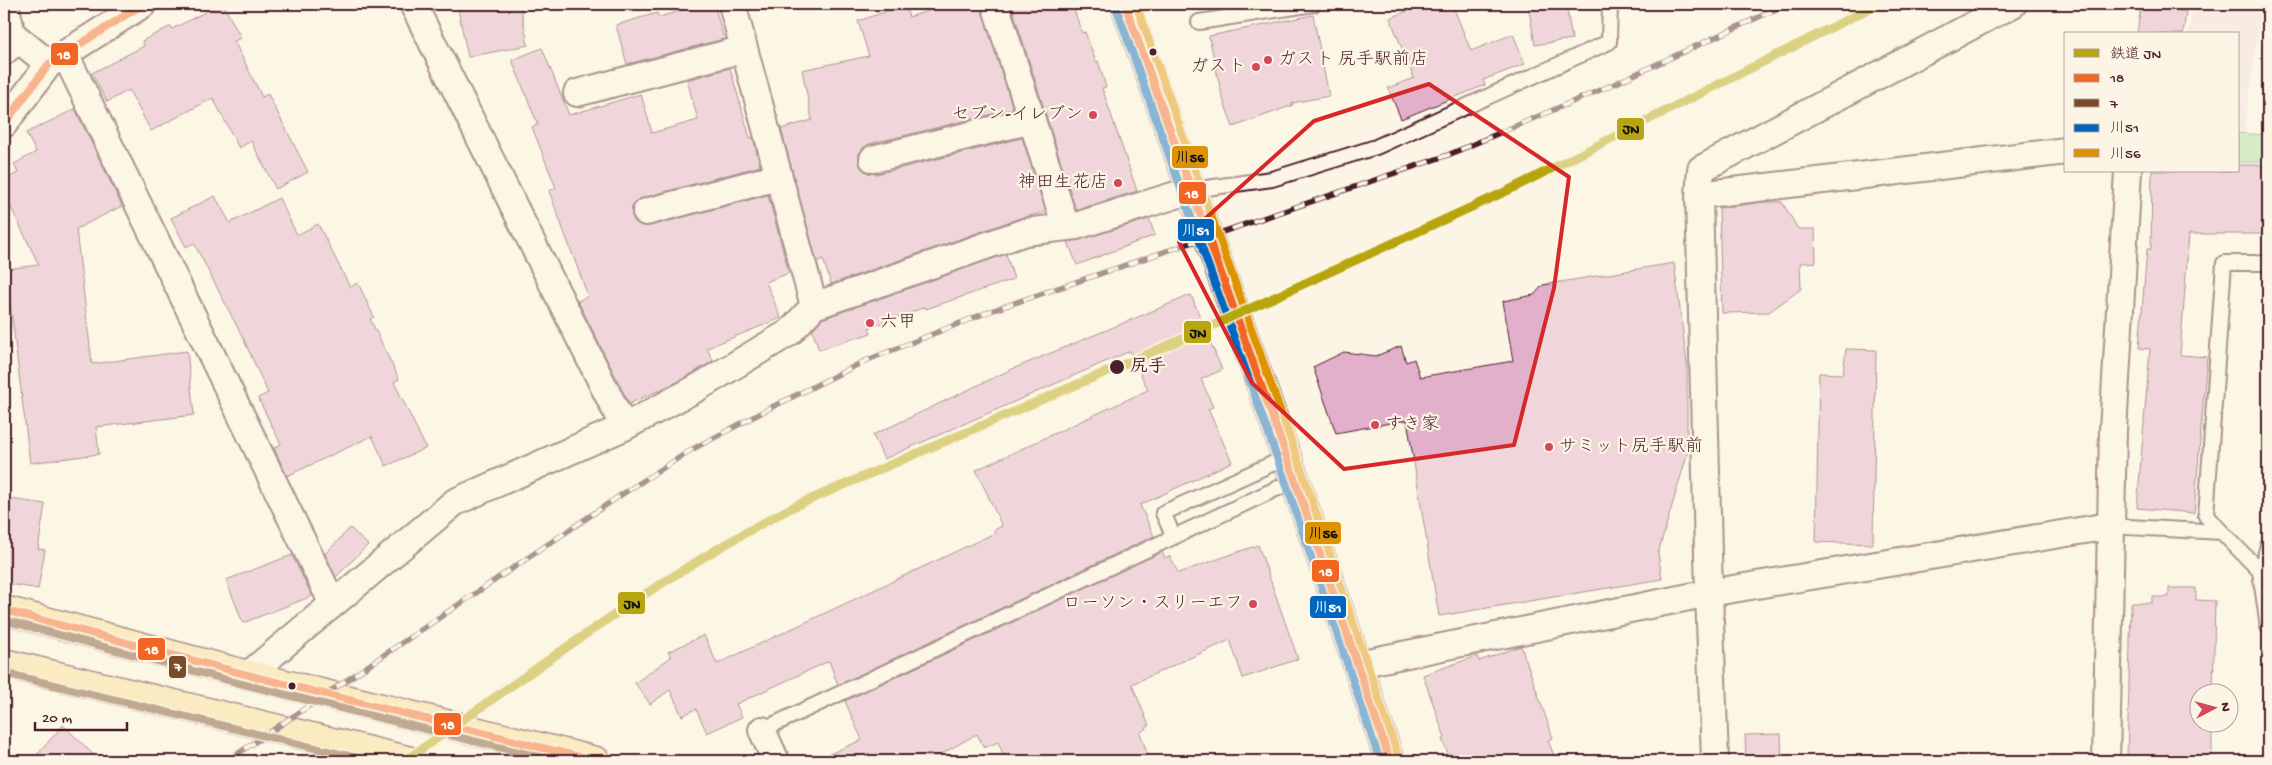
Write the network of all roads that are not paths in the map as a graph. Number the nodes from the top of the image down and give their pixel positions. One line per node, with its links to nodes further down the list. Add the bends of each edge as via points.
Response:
1 (5, 4): 11 (street, via 12,34)
2 (143, 4): 13 (street)
3 (413, 4): 28 (street)
4 (732, 4): 12 (street)
5 (995, 4): 16 (street)
6 (1125, 4): 22 (main road)
7 (1314, 4): 10 (lane)
8 (1610, 4): 22 (lane, via 1608,42 1376,147 1272,179)
9 (2013, 4): 23 (street, via 1702,169)
10 (1200, 22)
11 (24, 43): 13 (street); 14 (lane)
12 (744, 49): 15 (street); 21 (street)
13 (57, 59): 17 (street); 36 (street)
14 (4, 60)
15 (577, 94)
16 (1032, 120): 19 (street); 25 (street)
17 (4, 124)
18 (2064, 151): 23 (street)
19 (873, 160)
20 (2128, 172): 30 (street)
21 (778, 177): 24 (street); 27 (street)
22 (1192, 190): 25 (street); 29 (main road)
23 (1699, 196): 35 (street)
24 (646, 212)
25 (1066, 227): 27 (street, via 1025,232)
26 (2268, 263): 31 (lane, via 2224,263 2206,516)
27 (814, 306): 28 (street, via 790,332)
28 (624, 428): 36 (street, via 455,502)
29 (1291, 468): 32 (lane); 32 (lane, via 1163,513); 40 (main road)
30 (2109, 526): 31 (lane); 35 (street); 48 (street)
31 (2222, 532): 34 (lane)
32 (1174, 537): 42 (lane)
33 (2268, 546): 34 (lane)
34 (2260, 571): 38 (lane)
35 (1709, 593): 40 (street); 47 (street)
36 (332, 602): 41 (street)
37 (4, 610): 41 (highway)
38 (2268, 627)
39 (4, 663): 43 (highway)
40 (1358, 664): 46 (main road)
41 (248, 675): 44 (highway)
42 (762, 730): 45 (street)
43 (410, 761)
44 (596, 761)
45 (776, 761)
46 (1390, 761)
47 (1715, 761)
48 (2106, 761)

